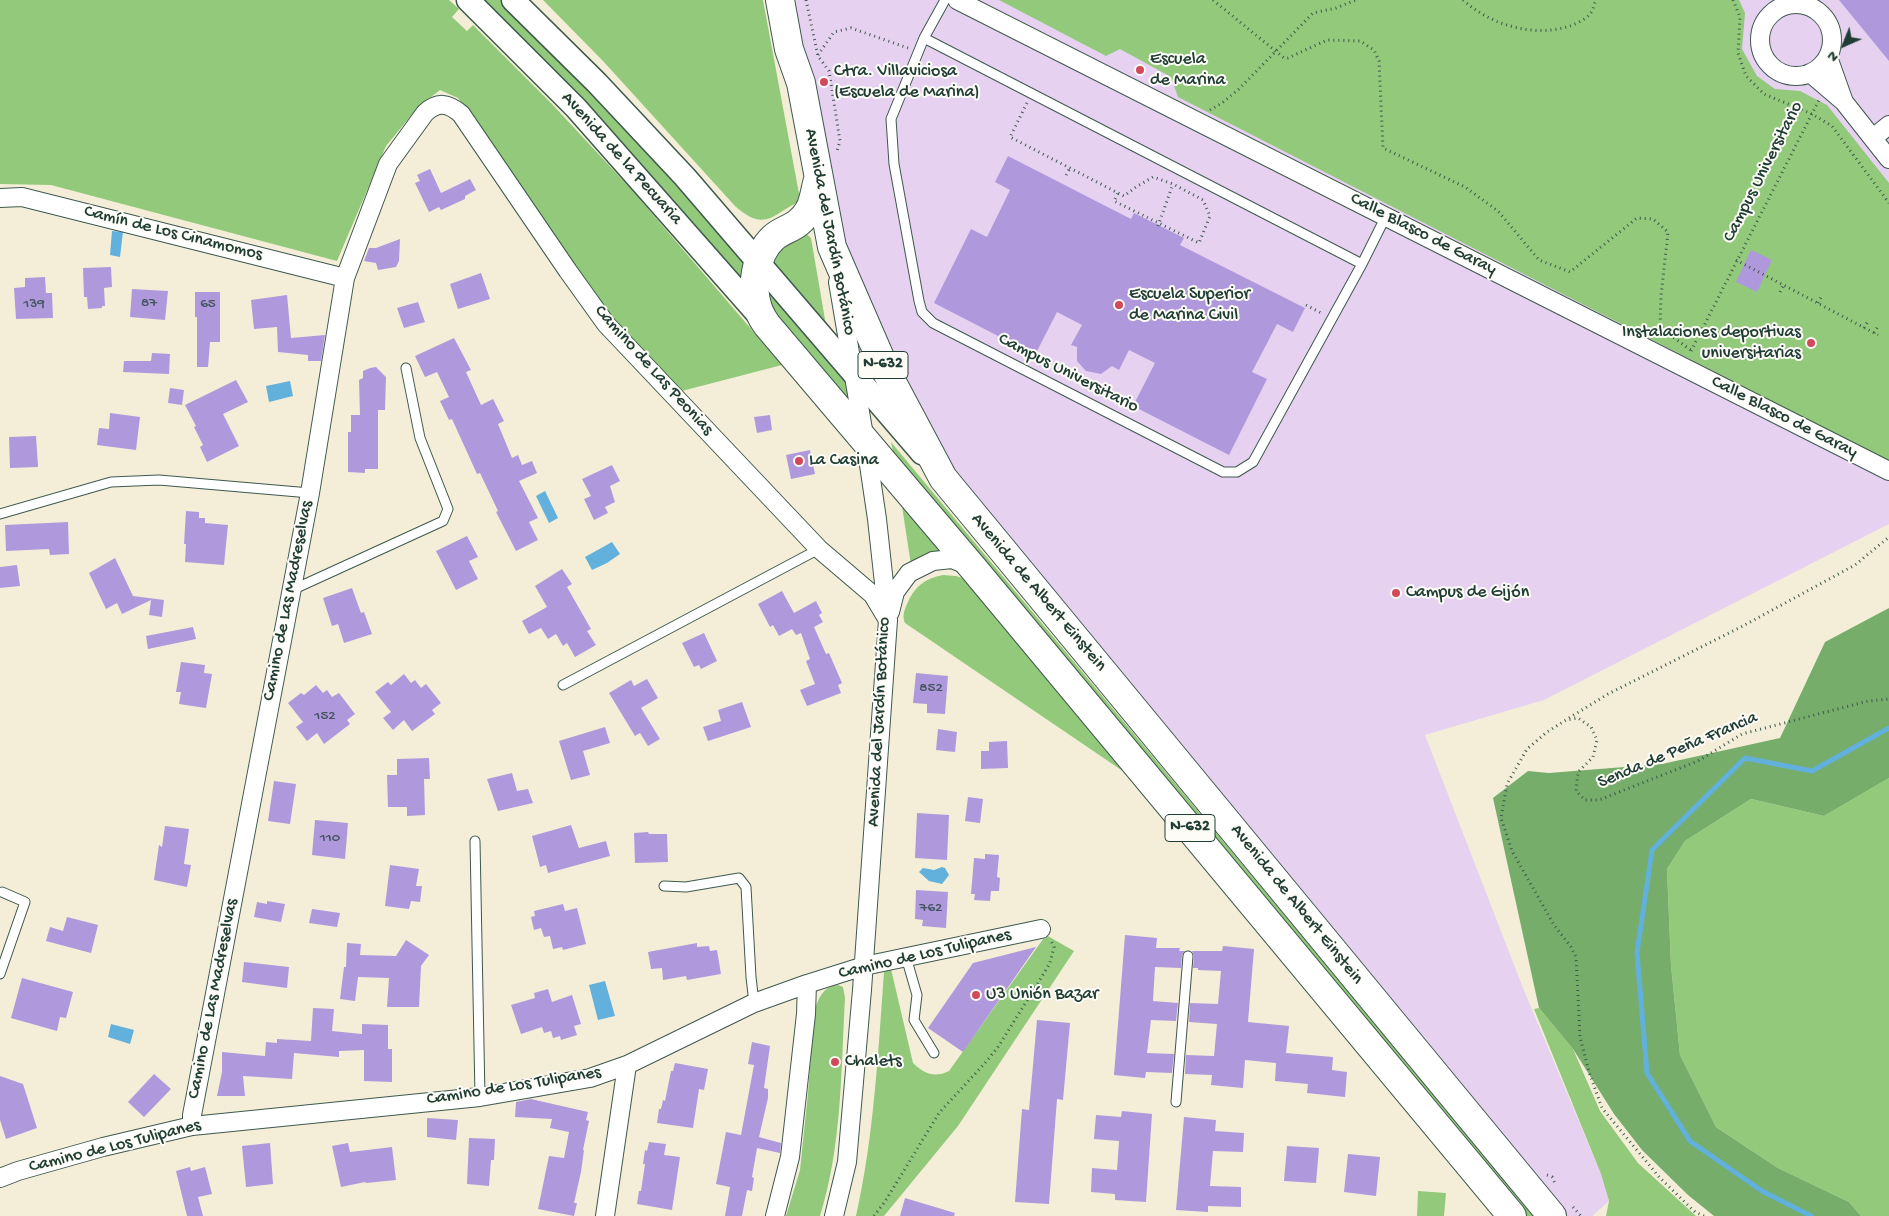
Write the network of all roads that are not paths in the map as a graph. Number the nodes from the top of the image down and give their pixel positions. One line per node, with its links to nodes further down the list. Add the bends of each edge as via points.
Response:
1 (468, 0): 27 (street, Avenida de la Pecuaria, via 576,108)
2 (512, 0): 21 (street, Avenida de la Pecuaria, via 597,82)
3 (780, 0): 12 (highway, Avenida del Jardín Botánico / N-632, via 789,49)
4 (793, 0): 12 (highway, Avenida del Jardín Botánico / N-632, via 801,46)
5 (945, 0): 9 (lane, Campus Universitario)
6 (956, 0): 20 (street, Calle Blasco de Garay)
7 (1788, 2): 8 (street); 10 (street, via 1812,8 1821,14 1828,24 1832,41)
8 (1768, 6): 11 (street, via 1759,43 1768,64 1788,76)
9 (924, 38): 25 (lane); 25 (lane, Campus Universitario, via 891,119 894,164 922,312 933,323 1223,472 1237,472 1253,462)
10 (1828, 57): 11 (street); 13 (street)
11 (1810, 74): 13 (street)
12 (801, 83): 18 (highway, Avenida del Jardín Botánico / N-632)
13 (1844, 102): 16 (street)
14 (443, 104): 26 (street, Camino de Las Madreselvas, via 425,113 388,164); 35 (street, Camino de Las Peonias, via 461,114 606,324)
15 (1889, 125): 16 (street)
16 (1873, 138): 17 (street)
17 (1889, 159)
18 (819, 176): 22 (highway, Avenida de la Pecuaria / N-632, via 810,210 792,228); 23 (highway, Avenida del Jardín Botánico / N-632)
19 (0, 198): 26 (street, Camín de Los Cinamomos, via 22,197)
20 (1386, 216): 25 (lane, Campus Universitario); 31 (street, Calle Blasco de Garay)
21 (724, 222): 22 (street, Avenida de la Pecuaria, via 753,236); 24 (street, Avenida de la Pecuaria)
22 (773, 238): 24 (highway, Avenida de la Pecuaria / N-632)
23 (832, 248): 29 (street, Avenida del Jardín Botánico); 32 (highway, Avenida de Albert Einstein / N-632, via 885,369)
24 (758, 264): 27 (highway, Avenida de la Pecuaria / N-632, via 754,288 759,311); 29 (street, Avenida de la Pecuaria)
25 (1362, 264)
26 (345, 278): 33 (street, Camino de Las Madreselvas)
27 (767, 325): 30 (highway, Avenida de la Pecuaria / N-632)
28 (406, 368): 37 (lane, via 420,438 448,509 443,521)
29 (855, 375): 30 (street, Avenida del Jardín Botánico); 32 (street, Avenida de Albert Einstein)
30 (865, 442): 36 (highway, Avenida de Albert Einstein / N-632); 38 (street, Avenida del Jardín Botánico)
31 (1889, 471)
32 (943, 478): 60 (highway, Avenida de Albert Einstein / N-632)
33 (310, 493): 34 (lane, via 159,480 111,482); 37 (street, Camino de Las Madreselvas)
34 (0, 514)
35 (819, 549): 38 (street, Camino de Las Peonias, via 873,595); 39 (lane)
36 (972, 568): 38 (street, Avenida de Albert Einstein, via 952,560 932,561 909,573 895,592); 59 (highway, Avenida de Albert Einstein / N-632)
37 (292, 590): 54 (street, Camino de Las Madreselvas)
38 (888, 620): 46 (street, Avenida del Jardín Botánico)
39 (563, 685)
40 (475, 840): 52 (lane)
41 (664, 886): 49 (lane, via 686,887 739,878 746,886)
42 (2, 892): 47 (lane, via 25,902)
43 (1041, 929): 45 (street, Camino de Los Tulipanes)
44 (1188, 956): 53 (lane)
45 (906, 957): 46 (street, Camino de Los Tulipanes); 50 (lane, via 917,995 914,1020)
46 (864, 966): 48 (street, Camino de Los Tulipanes); 58 (street, Avenida del Jardín Botánico, via 847,1162)
47 (0, 974)
48 (807, 984): 49 (street, Camino de Los Tulipanes); 57 (street, via 790,1157)
49 (754, 1002): 51 (street, Camino de Los Tulipanes)
50 (934, 1053)
51 (627, 1065): 52 (street, Camino de Los Tulipanes, via 590,1078); 56 (street)
52 (480, 1096): 54 (street, Camino de Los Tulipanes)
53 (1176, 1102)
54 (192, 1126): 55 (street, Camino de Los Tulipanes, via 103,1147)
55 (0, 1178)
56 (606, 1216)
57 (775, 1216)
58 (834, 1216)
59 (1512, 1216)
60 (1552, 1216)

